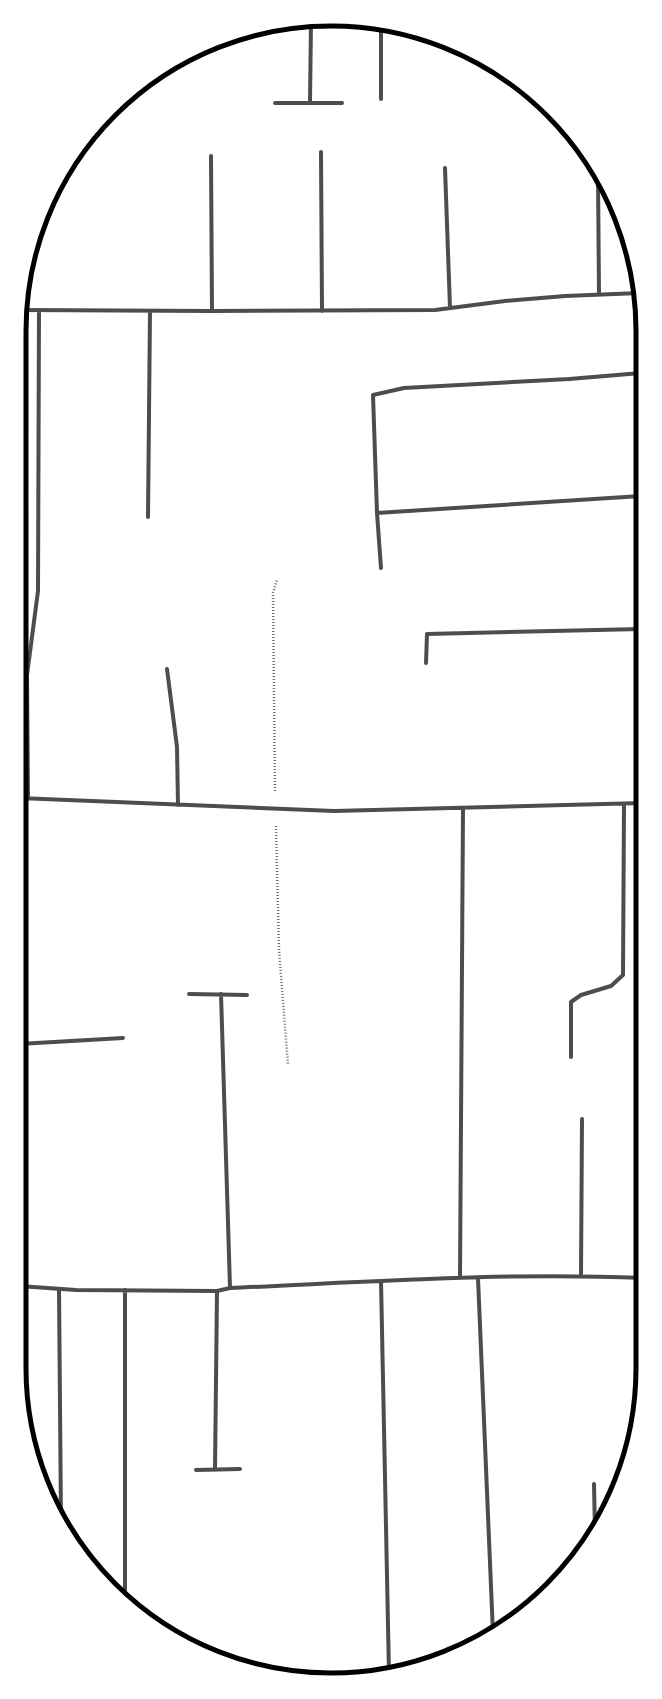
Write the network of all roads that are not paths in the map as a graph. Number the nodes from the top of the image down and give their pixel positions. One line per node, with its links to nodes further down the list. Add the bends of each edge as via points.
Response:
1 (311, 27): 5 (street)
2 (382, 31): 3 (street)
3 (381, 99)
4 (275, 103): 5 (street)
5 (310, 103): 6 (street)
6 (342, 103)
7 (321, 152): 18 (street)
8 (211, 156): 17 (street)
9 (445, 168): 13 (street)
10 (598, 184): 12 (street)
11 (633, 293): 12 (street)
12 (599, 294): 13 (street)
13 (450, 308): 18 (street)
14 (27, 310): 15 (street)
15 (39, 310): 16 (street); 27 (street, via 38,591 27,676)
16 (150, 311): 17 (street); 22 (street)
17 (212, 311): 18 (street)
18 (322, 311)
19 (636, 373): 21 (street, via 404,388 373,394)
20 (636, 496): 21 (street)
21 (377, 514): 23 (street)
22 (148, 517)
23 (381, 568)
24 (636, 630): 25 (street, via 427,634)
25 (426, 663)
26 (167, 669): 30 (street, via 177,747)
27 (28, 799): 30 (street)
28 (636, 803): 29 (street)
29 (624, 804): 31 (street); 37 (street, via 623,975 611,986 581,995 571,1002)
30 (178, 805): 31 (street, via 334,811)
31 (463, 808): 40 (street)
32 (189, 994): 33 (street)
33 (221, 994): 34 (street); 45 (street)
34 (247, 995)
35 (123, 1038): 36 (street)
36 (26, 1044)
37 (571, 1057)
38 (582, 1119): 39 (street)
39 (581, 1276): 41 (street); 42 (street)
40 (460, 1278): 41 (street); 43 (street)
41 (478, 1278): 56 (street)
42 (636, 1278)
43 (381, 1281): 45 (street); 57 (street)
44 (26, 1287): 46 (street)
45 (230, 1288): 48 (street)
46 (59, 1289): 47 (street); 53 (street)
47 (125, 1290): 48 (street); 55 (street)
48 (217, 1291): 50 (street)
49 (196, 1470): 50 (street)
50 (215, 1470): 51 (street)
51 (240, 1470)
52 (594, 1484): 54 (street)
53 (61, 1510)
54 (595, 1520)
55 (125, 1593)
56 (493, 1627)
57 (389, 1667)

